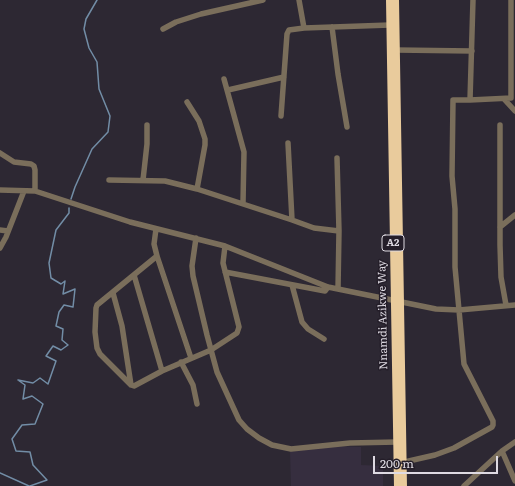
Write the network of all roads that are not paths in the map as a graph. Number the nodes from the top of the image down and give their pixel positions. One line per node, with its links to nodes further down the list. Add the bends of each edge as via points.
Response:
1 (263, 0): 10 (street, via 201,14)
2 (299, 0): 9 (street)
3 (390, 0): 7 (highway, Nnamdi Azikwe Way / A2)
4 (395, 0): 12 (highway, Nnamdi Azikwe Way / A2)
5 (473, 0): 13 (street)
6 (511, 0): 11 (street)
7 (390, 25): 8 (street); 53 (highway, Nnamdi Azikwe Way / A2)
8 (332, 27): 9 (street); 25 (street)
9 (304, 28): 14 (street, via 291,29 287,34)
10 (163, 29)
11 (513, 48): 16 (street)
12 (396, 50): 13 (street); 53 (highway, Nnamdi Azikwe Way / A2)
13 (472, 51): 19 (street)
14 (284, 77): 17 (street); 22 (street)
15 (224, 79): 17 (street)
16 (513, 81): 18 (street, via 511,98)
17 (228, 90): 35 (street, via 244,152)
18 (504, 99): 19 (street); 21 (street)
19 (470, 100): 56 (street, via 453,100 454,267)
20 (187, 102): 31 (street, via 199,121 205,145)
21 (515, 111)
22 (281, 116)
23 (146, 125): 30 (street, via 147,144)
24 (500, 126): 38 (street)
25 (347, 127)
26 (288, 143): 37 (street)
27 (0, 153): 34 (street, via 14,162 34,166)
28 (337, 158): 42 (street)
29 (109, 180): 30 (street)
30 (143, 180): 31 (street, via 165,181)
31 (197, 188): 35 (street)
32 (0, 190): 33 (street)
33 (24, 191): 34 (street); 41 (street)
34 (35, 191): 39 (street)
35 (243, 203): 37 (street)
36 (515, 215): 38 (street)
37 (292, 220): 42 (street, via 314,228)
38 (500, 227): 55 (street, via 501,277)
39 (156, 229): 43 (street); 46 (street, via 154,244)
40 (0, 230): 41 (street)
41 (8, 231): 45 (street)
42 (339, 231): 51 (street)
43 (196, 238): 44 (street); 58 (street, via 193,276)
44 (225, 246): 47 (street, via 223,260); 50 (street)
45 (0, 248)
46 (157, 256): 48 (street); 59 (street)
47 (226, 272): 49 (street); 58 (street, via 239,330)
48 (134, 275): 52 (street); 61 (street)
49 (292, 285): 50 (street, via 325,291); 57 (street, via 302,322)
50 (328, 287): 51 (street)
51 (338, 289): 53 (street)
52 (113, 293): 62 (street, via 122,326); 62 (street, via 96,308 97,348)
53 (397, 302): 56 (street); 64 (highway, Nnamdi Azikwe Way / A2); 67 (highway, Nnamdi Azikwe Way / A2)
54 (515, 305): 55 (street)
55 (506, 306): 56 (street)
56 (459, 310): 67 (street, via 464,364 493,420 493,425 454,448)
57 (324, 339)
58 (211, 350): 59 (street); 64 (street, via 217,372 239,420 259,438 272,445 291,449)
59 (191, 358): 60 (street)
60 (181, 362): 61 (street); 63 (street, via 193,384)
61 (162, 371): 62 (street, via 134,386)
62 (131, 385)
63 (197, 404)
64 (397, 442): 67 (highway, Nnamdi Azikwe Way / A2)
65 (515, 442): 66 (street)
66 (502, 451): 68 (street); 71 (street)
67 (400, 463): 69 (highway, Nnamdi Azikwe Way / A2); 70 (highway, Nnamdi Azikwe Way / A2)
68 (515, 481)
69 (398, 486)
70 (403, 486)
71 (464, 486)

